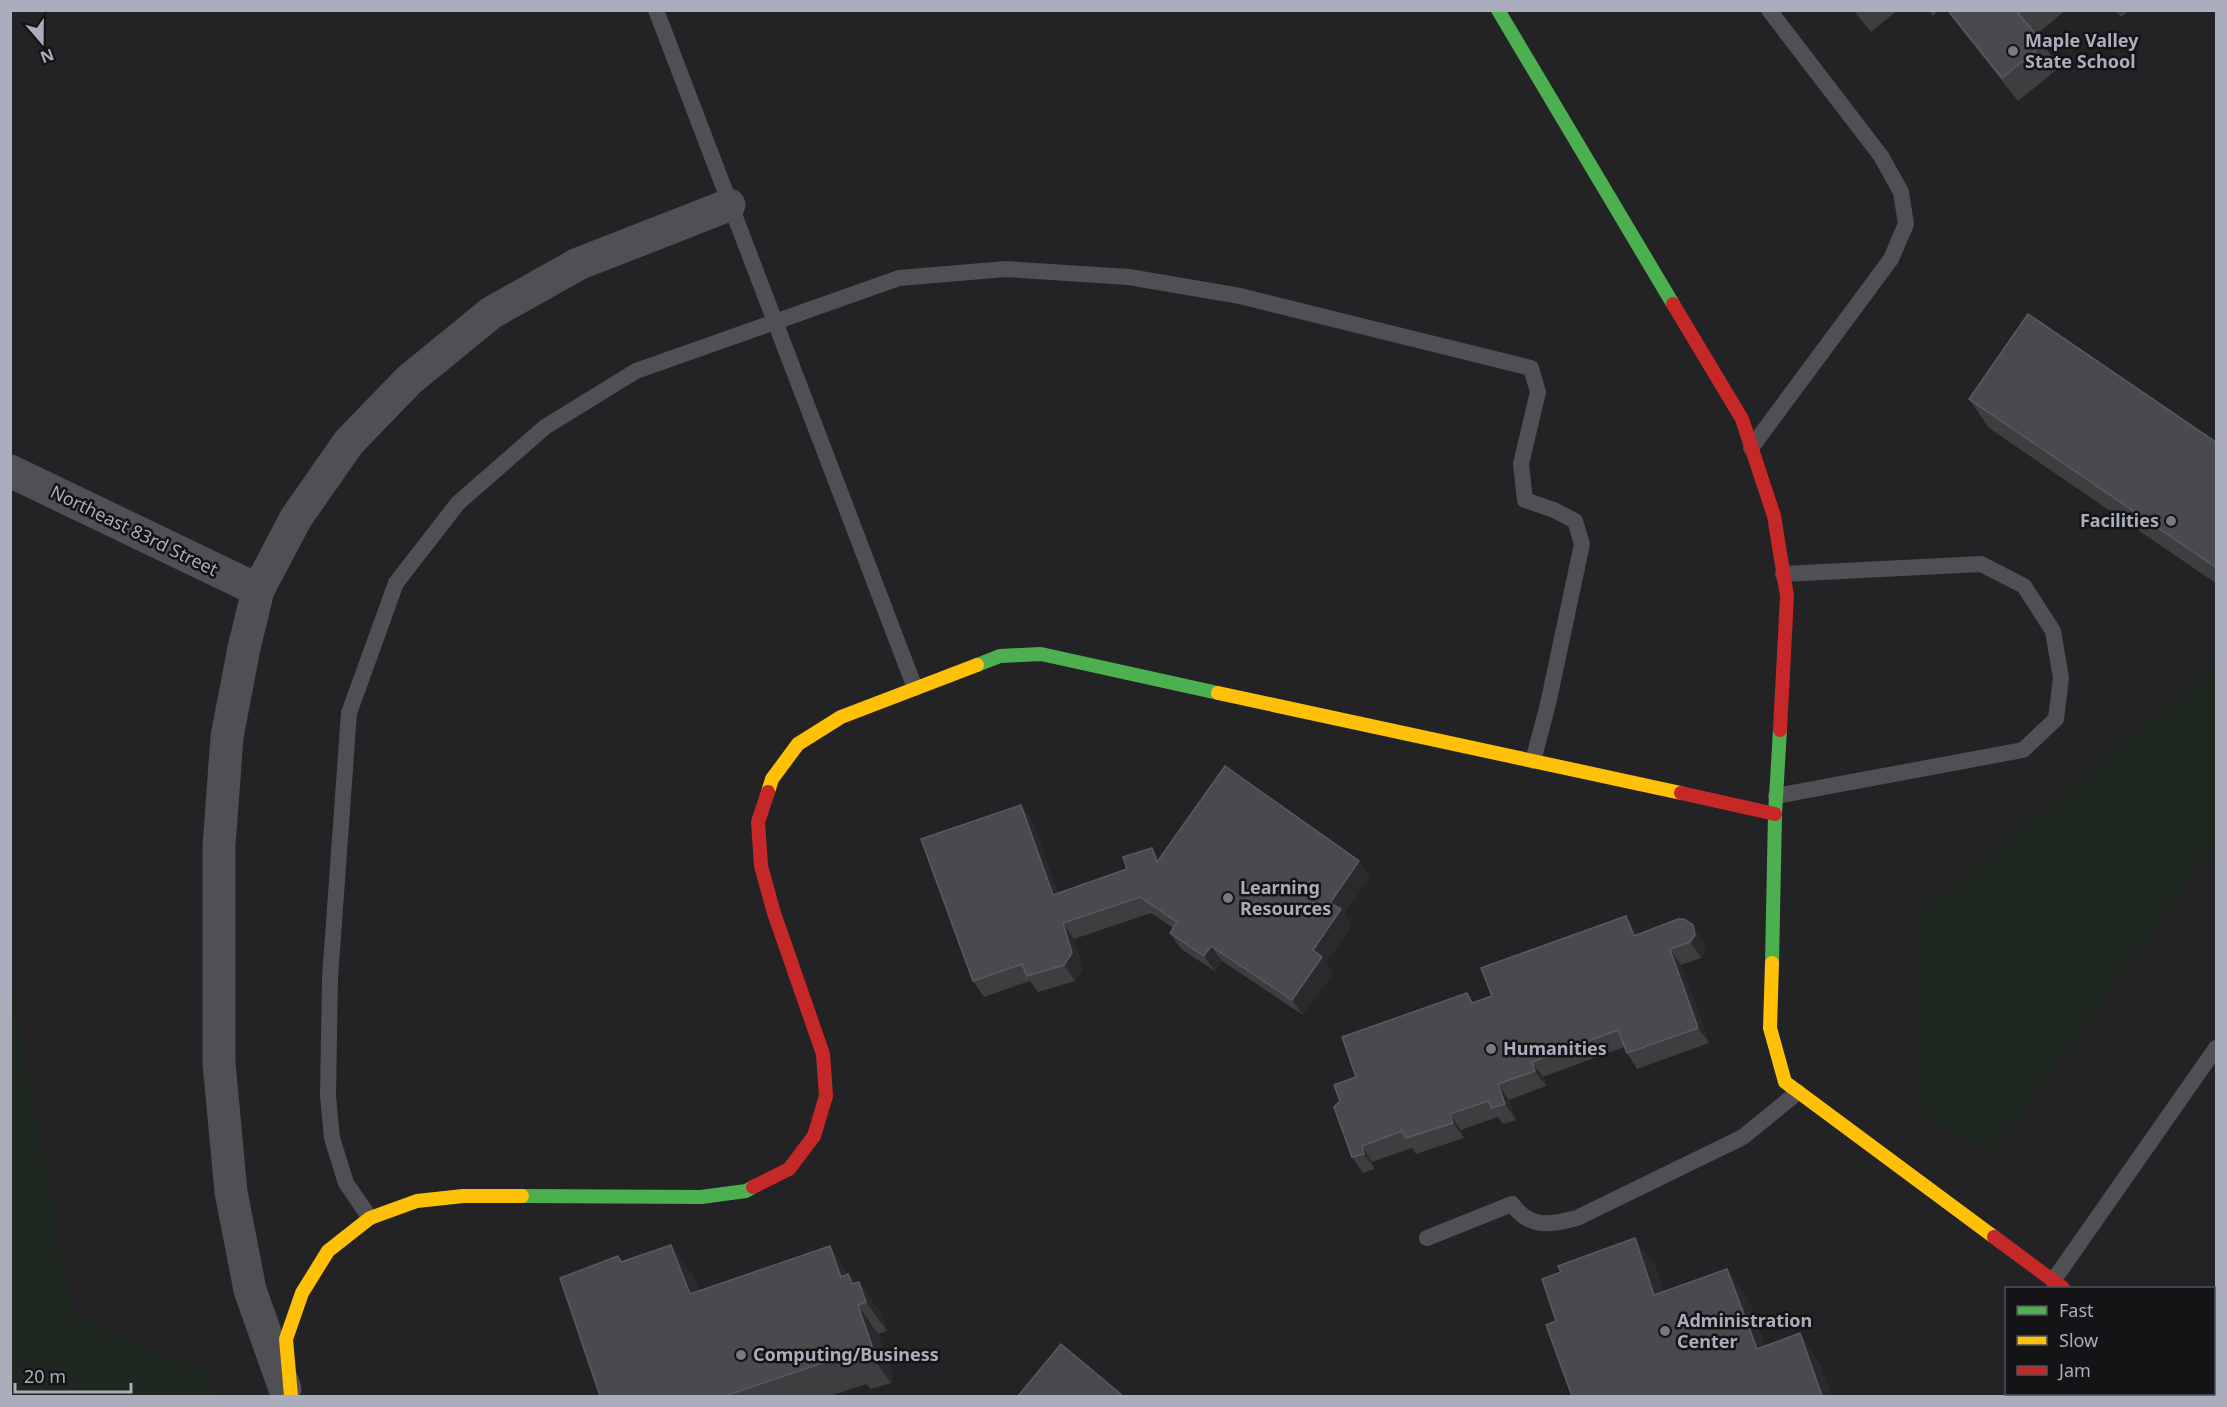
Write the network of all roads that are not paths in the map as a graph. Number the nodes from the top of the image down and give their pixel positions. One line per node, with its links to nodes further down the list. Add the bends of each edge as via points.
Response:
1 (656, 10): 4 (lane)
2 (1498, 10): 6 (street, via 1742,419)
3 (1769, 10): 6 (lane, via 1881,156 1901,192 1906,224 1891,259)
4 (729, 205): 5 (lane); 9 (street, via 578,264 491,313 427,365 349,442 296,518)
5 (774, 322): 10 (lane); 11 (lane, via 899,278 1006,269 1128,276 1240,296 1531,368 1538,392 1521,464 1525,500 1575,521 1582,544); 16 (lane, via 636,371 545,427 458,504 396,583 349,713 330,978 328,1096 332,1138 346,1184)
6 (1751, 448): 8 (street, via 1774,516)
7 (10, 471): 9 (street, Northeast 83rd Street)
8 (1783, 574): 12 (street, via 1786,596); 12 (lane, via 1981,564 2024,586 2053,631 2061,678 2056,719 2023,750)
9 (258, 591): 19 (street, via 227,738 219,846 219,1063 231,1192 250,1290)
10 (915, 688): 11 (street, via 1000,656 1041,654); 16 (street, via 841,717 798,744 772,779 758,822 761,866 774,913 823,1054 826,1096 814,1136 789,1169 746,1191 701,1197 463,1196 417,1201)
11 (1533, 761): 13 (street)
12 (1776, 796): 13 (street)
13 (1775, 814): 15 (street, via 1770,1028 1785,1082)
14 (2217, 1048): 18 (lane)
15 (1798, 1092): 17 (lane, via 1743,1137 1577,1218 1535,1223 1520,1216 1512,1204); 18 (street)
16 (370, 1218): 19 (street, via 328,1251 302,1293 286,1339)
17 (1427, 1238)
18 (2058, 1285)
19 (290, 1396)

